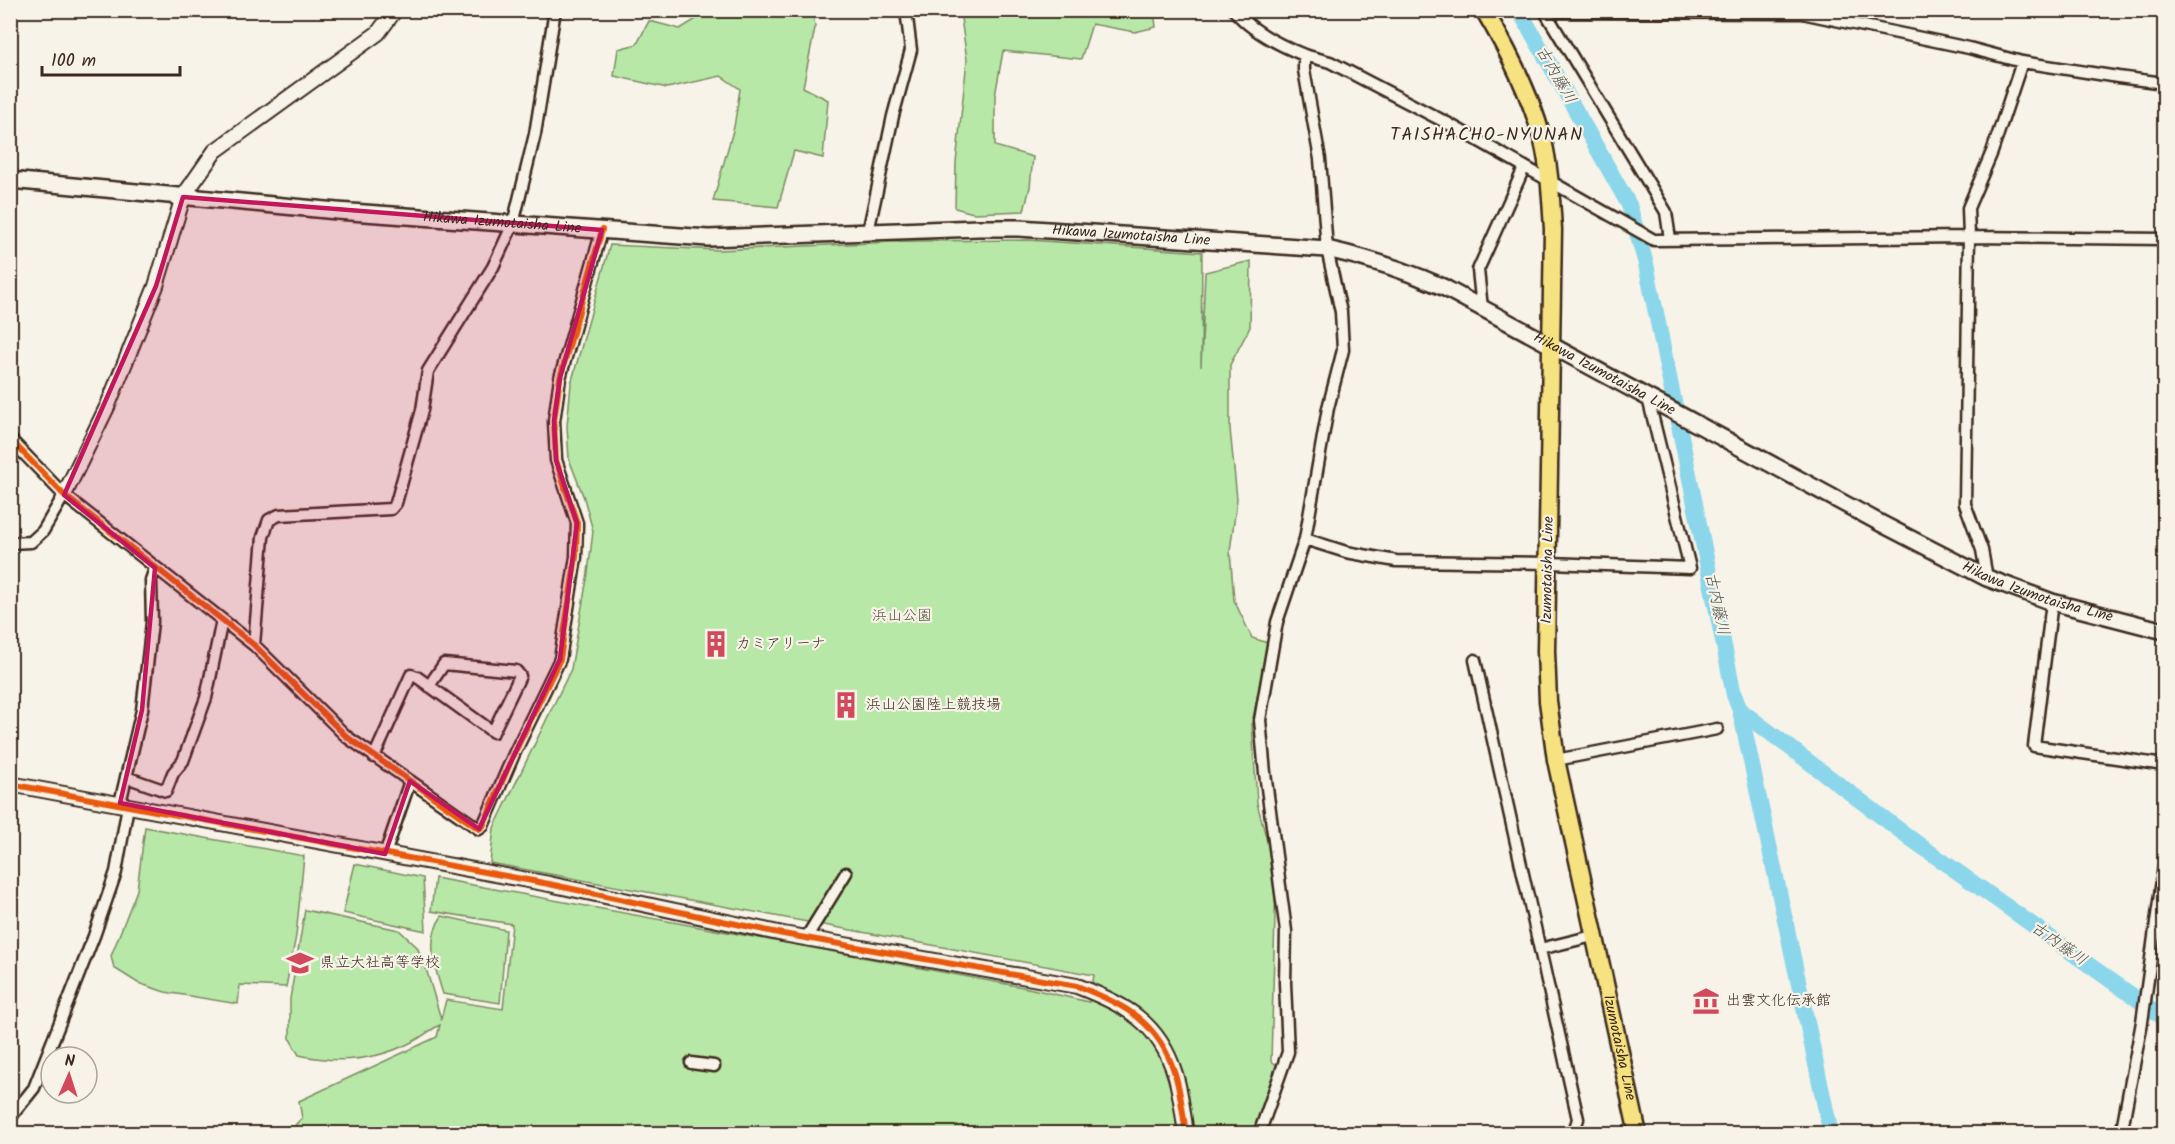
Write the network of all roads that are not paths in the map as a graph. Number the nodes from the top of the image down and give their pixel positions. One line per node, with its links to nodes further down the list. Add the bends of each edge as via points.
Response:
1 (395, 10): 13 (street, via 378,33 215,151)
2 (555, 10): 14 (street, via 535,134)
3 (906, 10): 16 (street, via 911,50)
4 (1234, 10): 7 (street, via 1242,20 1282,46)
5 (1484, 10): 12 (main road, Izumotaisha Line, via 1520,81 1543,141)
6 (1544, 11): 8 (street, via 1802,14); 18 (street, via 1666,212)
7 (1304, 55): 10 (street, via 1330,62); 20 (street, via 1320,159)
8 (2022, 62): 9 (street); 17 (street, via 1992,152 1968,208)
9 (2164, 82)
10 (1524, 168): 12 (street); 21 (street, via 1478,270)
11 (10, 180): 13 (main road, Hikawa Izumotaisha Line)
12 (1550, 180): 18 (street, via 1654,240); 22 (main road, Izumotaisha Line)
13 (183, 197): 14 (main road, Hikawa Izumotaisha Line); 25 (street, via 156,286 108,405)
14 (513, 224): 15 (main road, Hikawa Izumotaisha Line); 34 (street, via 493,267 428,371 422,410 396,503 391,509 279,515 269,520 263,537)
15 (602, 230): 16 (main road, Hikawa Izumotaisha Line, via 708,238); 42 (street, via 560,378 554,421 556,460 577,523 576,557 560,660 483,826 474,827)
16 (868, 232): 20 (main road, Hikawa Izumotaisha Line, via 1019,228)
17 (1970, 237): 18 (street); 19 (street); 30 (street, via 1965,504 1982,550)
18 (1664, 239)
19 (2164, 239)
20 (1327, 249): 21 (main road, Hikawa Izumotaisha Line, via 1411,273); 26 (street, via 1341,312 1343,350 1322,439)
21 (1482, 308): 22 (main road, Hikawa Izumotaisha Line)
22 (1551, 344): 23 (main road, Hikawa Izumotaisha Line); 28 (main road, Izumotaisha Line)
23 (1651, 400): 28 (street, via 1690,568); 30 (main road, Hikawa Izumotaisha Line)
24 (10, 439): 25 (street)
25 (64, 495): 27 (street, via 37,537 31,542); 29 (street)
26 (1305, 539): 28 (street, via 1346,552 1396,561); 55 (street, via 1277,622 1260,720 1287,931 1288,1052)
27 (10, 543)
28 (1549, 563): 39 (main road, Izumotaisha Line, via 1547,681)
29 (155, 568): 32 (street); 41 (street, via 142,711)
30 (1987, 578): 31 (main road, Hikawa Izumotaisha Line)
31 (2052, 602): 33 (main road, Hikawa Izumotaisha Line); 40 (street, via 2034,746)
32 (222, 620): 34 (street); 41 (street, via 206,698 183,761 172,773 166,791)
33 (2164, 631)
34 (254, 645): 38 (street, via 347,737)
35 (1475, 660): 50 (street)
36 (429, 686): 36 (street, via 493,732 520,676 516,671 444,664); 38 (street, via 411,675)
37 (1717, 729): 39 (street)
38 (374, 757): 42 (street)
39 (1556, 760): 48 (main road, Izumotaisha Line)
40 (2164, 765)
41 (126, 777): 44 (street)
42 (410, 781): 45 (street)
43 (10, 784): 44 (street)
44 (124, 805): 45 (street); 53 (street, via 116,872 94,936 34,1089)
45 (385, 854): 49 (street, via 549,884)
46 (2164, 866): 58 (street)
47 (846, 873): 49 (street)
48 (1593, 936): 50 (street); 57 (main road, Izumotaisha Line)
49 (806, 939): 54 (street, via 1077,986 1108,998 1138,1016 1164,1048 1176,1074)
50 (1540, 949): 56 (street, via 1578,1119)
51 (691, 1063): 52 (street)
52 (714, 1066)
53 (10, 1118)
54 (1186, 1134)
55 (1259, 1134)
56 (1573, 1134)
57 (1638, 1134)
58 (2121, 1134)

